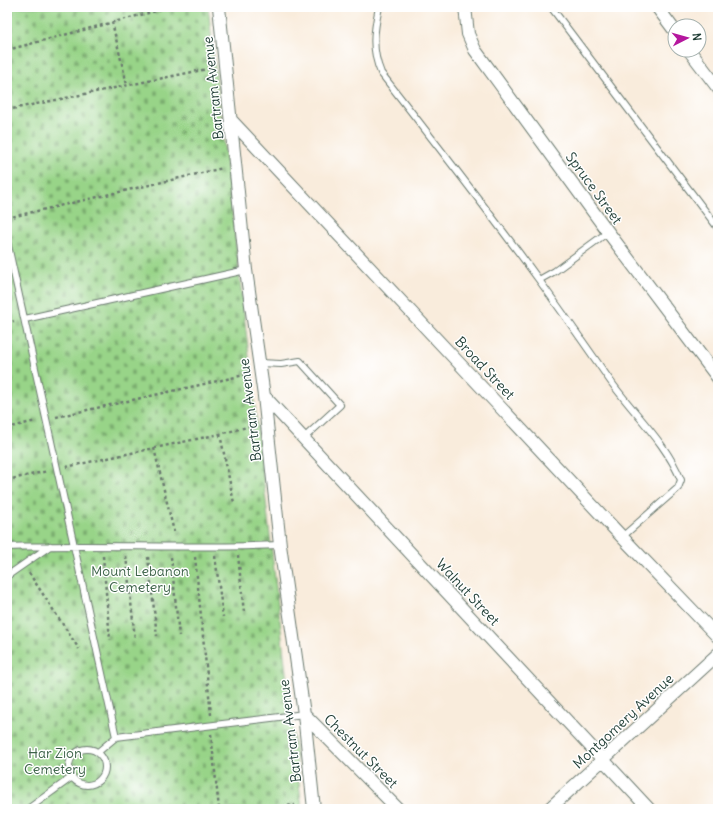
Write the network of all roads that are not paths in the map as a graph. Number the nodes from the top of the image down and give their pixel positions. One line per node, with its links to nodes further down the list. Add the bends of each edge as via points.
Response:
1 (219, 7): 9 (street, Bartram Avenue)
2 (379, 7): 14 (lane, via 374,46 381,72)
3 (465, 7): 11 (street, Spruce Street, via 468,34 475,50)
4 (550, 7): 10 (lane)
5 (657, 7): 6 (street)
6 (667, 20)
7 (695, 58): 8 (street)
8 (718, 88)
9 (231, 120): 13 (street, Bartram Avenue); 20 (street, Broad Street)
10 (718, 228)
11 (608, 232): 14 (lane); 17 (street, Spruce Street)
12 (7, 241): 15 (lane)
13 (246, 270): 15 (lane); 16 (street, Bartram Avenue)
14 (539, 280): 20 (lane, via 612,383 667,453 681,480 678,488)
15 (24, 319): 21 (lane)
16 (260, 363): 18 (street, Bartram Avenue); 19 (lane, via 281,364 300,361 340,405)
17 (718, 378)
18 (264, 396): 19 (street, Walnut Street); 22 (street, Bartram Avenue)
19 (304, 438): 31 (street, Walnut Street)
20 (622, 537): 26 (street, Broad Street)
21 (74, 545): 22 (lane, via 214,548); 24 (lane); 29 (lane)
22 (280, 545): 28 (street, Bartram Avenue)
23 (7, 546): 24 (lane)
24 (50, 546): 25 (lane)
25 (7, 576)
26 (718, 637)
27 (718, 654): 31 (street, Montgomery Avenue)
28 (304, 714): 29 (lane); 34 (street, Bartram Avenue); 35 (street, Chestnut Street)
29 (116, 738): 30 (lane)
30 (98, 752): 32 (lane, via 87,748 73,754 68,766); 32 (lane, via 105,768 99,780 87,785)
31 (603, 760): 36 (street, Montgomery Avenue); 37 (street, Walnut Street)
32 (72, 777): 33 (lane)
33 (28, 809)
34 (314, 809)
35 (398, 809)
36 (549, 809)
37 (649, 809)

